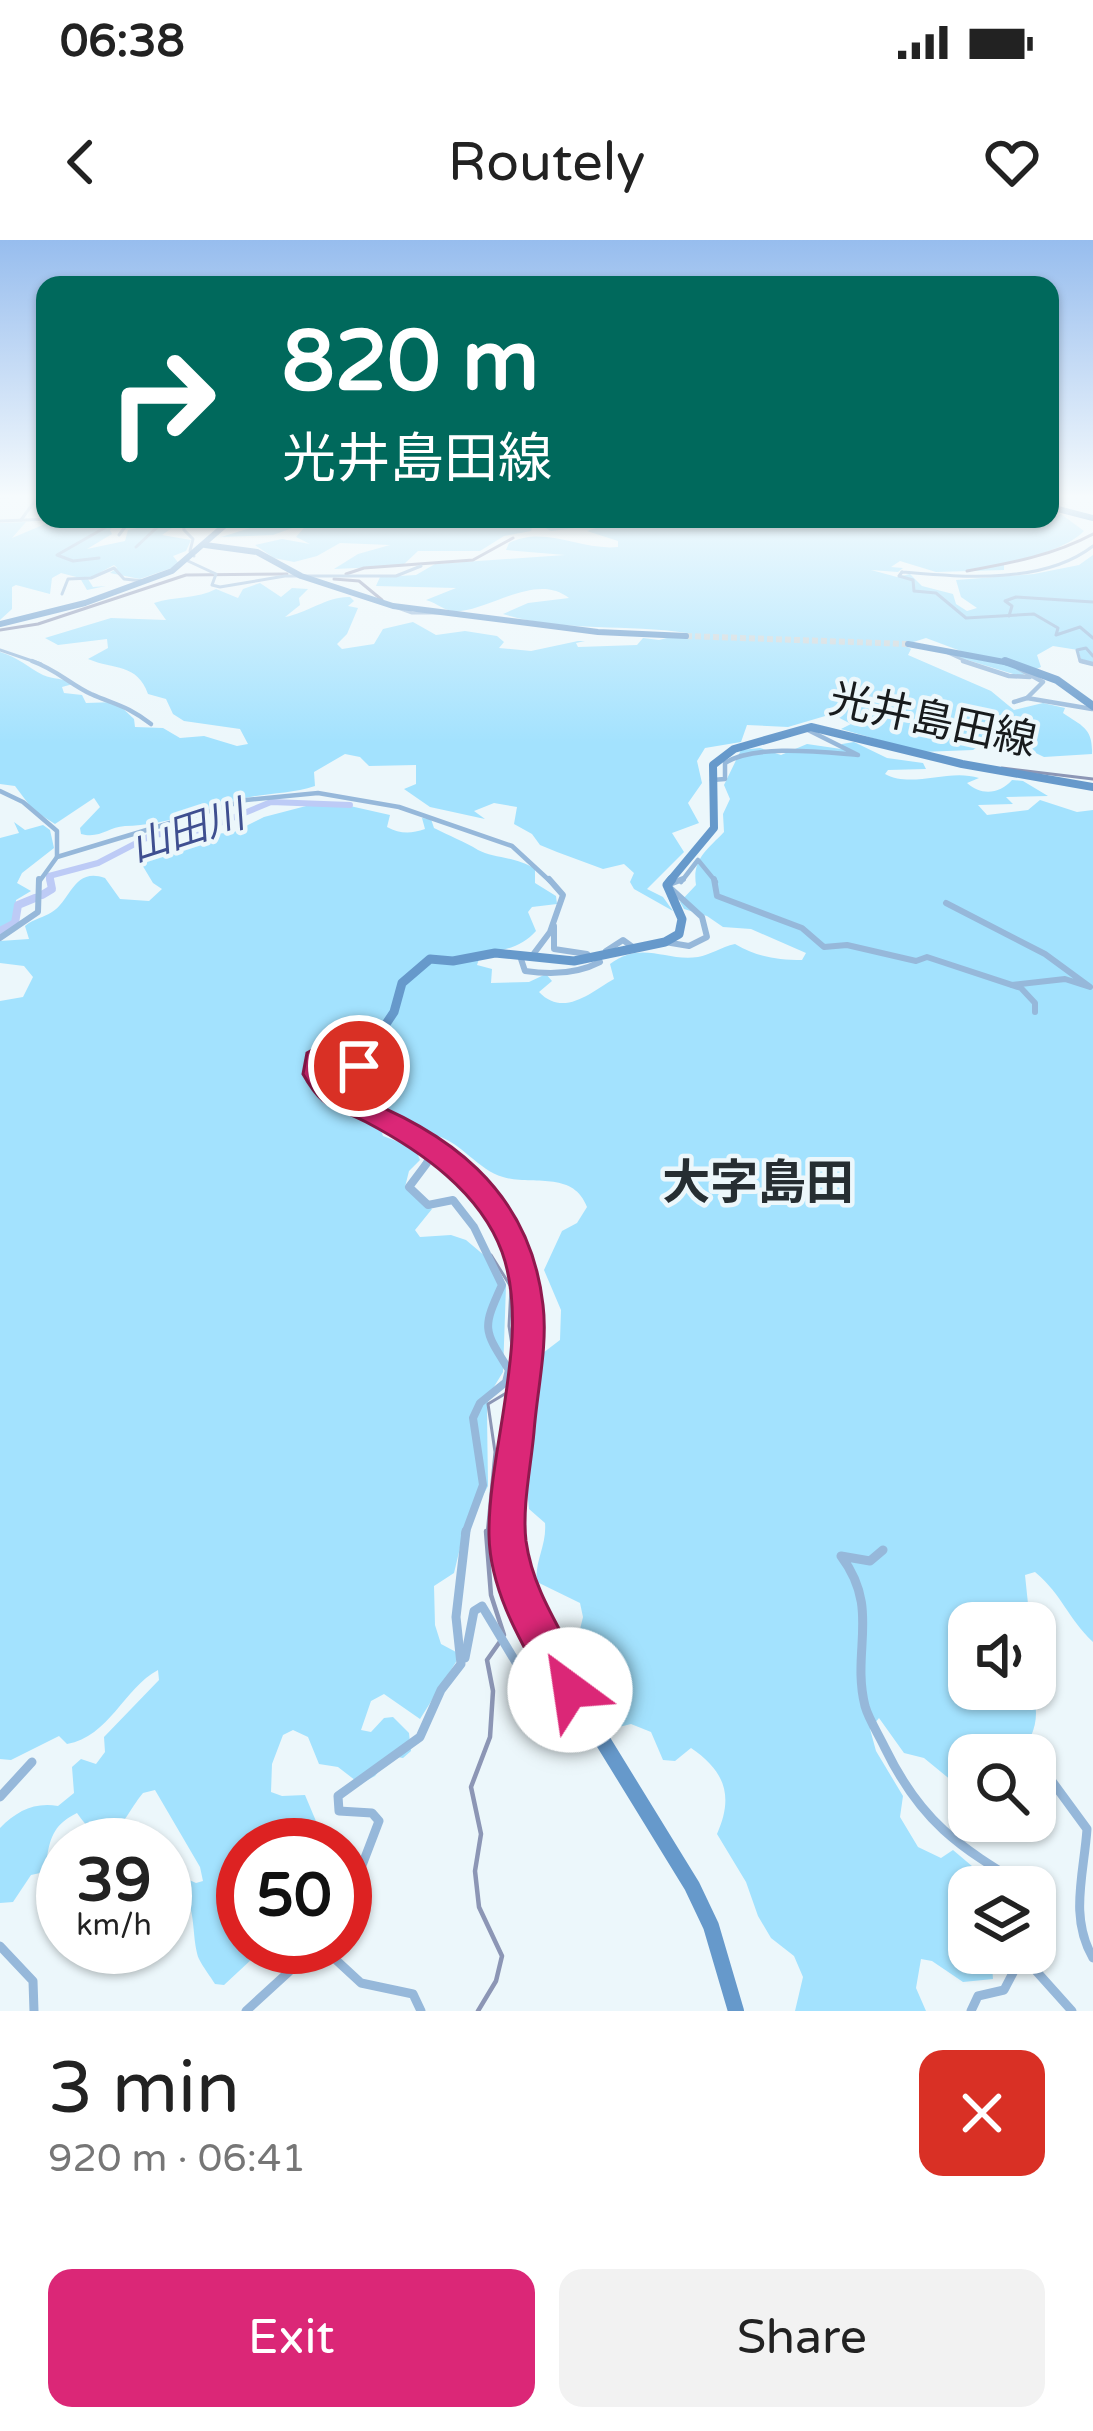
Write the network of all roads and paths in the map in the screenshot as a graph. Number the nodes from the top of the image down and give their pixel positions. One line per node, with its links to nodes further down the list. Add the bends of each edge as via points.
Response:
1 (92, 578): 9 (street, via 68,579)
2 (123, 578): 8 (street)
3 (153, 578): 8 (main road)
4 (214, 578): 5 (street, via 220,587)
5 (294, 578)
6 (301, 578): 13 (main road, via 448,613)
7 (904, 578): 11 (street, via 966,618)
8 (146, 581): 12 (main road)
9 (62, 594)
10 (1093, 602): 11 (street, via 1008,599)
11 (1009, 616): 14 (street, via 1037,614 1057,635 1079,627)
12 (0, 624)
13 (686, 636)
14 (1093, 638)
15 (908, 644): 16 (main road)
16 (939, 649): 20 (main road); 21 (street)
17 (0, 650): 25 (street, via 63,672)
18 (1093, 656): 19 (street, via 1076,650)
19 (1093, 664)
20 (1018, 668): 21 (street); 24 (main road, via 1065,682)
21 (1030, 677): 22 (street, via 1043,682)
22 (1027, 698): 23 (street); 24 (street)
23 (1014, 702)
24 (1093, 709)
25 (151, 724)
26 (806, 728): 27 (main road, 光井島田線, via 726,753 712,765); 27 (street, via 858,754 746,751 725,763 725,779); 28 (main road, 光井島田線)
27 (712, 780): 31 (main road, via 714,828)
28 (1093, 787)
29 (0, 791): 30 (street, via 57,831)
30 (57, 856): 33 (street, via 246,800 325,794 399,807 520,851 562,893); 34 (street, via 40,878 38,912)
31 (667, 885): 35 (main road, via 683,924); 35 (street, via 702,917 707,937 689,946); 39 (street, via 680,883 698,860 718,896 765,910 824,947 927,957)
32 (946, 903): 39 (street, via 1004,928 1090,987 1065,979)
33 (554, 922): 36 (street, via 552,945 563,954 610,950 623,940); 37 (street)
34 (0, 938)
35 (665, 942): 36 (main road)
36 (634, 950): 38 (main road)
37 (526, 959): 38 (main road); 38 (street, via 525,971 535,974 578,972); 41 (main road, via 487,953 426,961 402,983 394,1012 356,1069 328,1053 316,1059 318,1080 334,1100 359,1106)
38 (598, 960)
39 (1012, 985): 40 (street, via 1030,997)
40 (1034, 1012)
41 (432, 1152): 42 (main road, via 473,1180 508,1227 526,1283); 42 (street, via 409,1186 428,1205 453,1200 473,1226 502,1285 485,1333)
42 (515, 1371): 44 (street, via 473,1418 482,1485 465,1535 456,1617); 60 (main road, via 506,1510 521,1601 692,1886)
43 (883, 1550): 50 (street, via 870,1561 841,1556 864,1599 865,1706 916,1805 952,1842)
44 (462, 1660): 45 (street, via 482,1606); 49 (street, via 420,1737 338,1796 339,1811 372,1813 379,1821)
45 (520, 1669)
46 (32, 1762): 48 (street)
47 (1056, 1783): 52 (street, via 1087,1829 1080,1911)
48 (0, 1797)
49 (372, 1839)
50 (991, 1866)
51 (0, 1946): 57 (street, via 33,1981)
52 (1093, 1958)
53 (288, 1974): 58 (street)
54 (350, 1974): 59 (street, via 412,1994)
55 (1012, 1974): 61 (street, via 1004,1990 978,1996)
56 (1038, 1974): 62 (street)
57 (34, 2011)
58 (246, 2011)
59 (422, 2011)
60 (736, 2011)
61 (971, 2011)
62 (1072, 2011)

